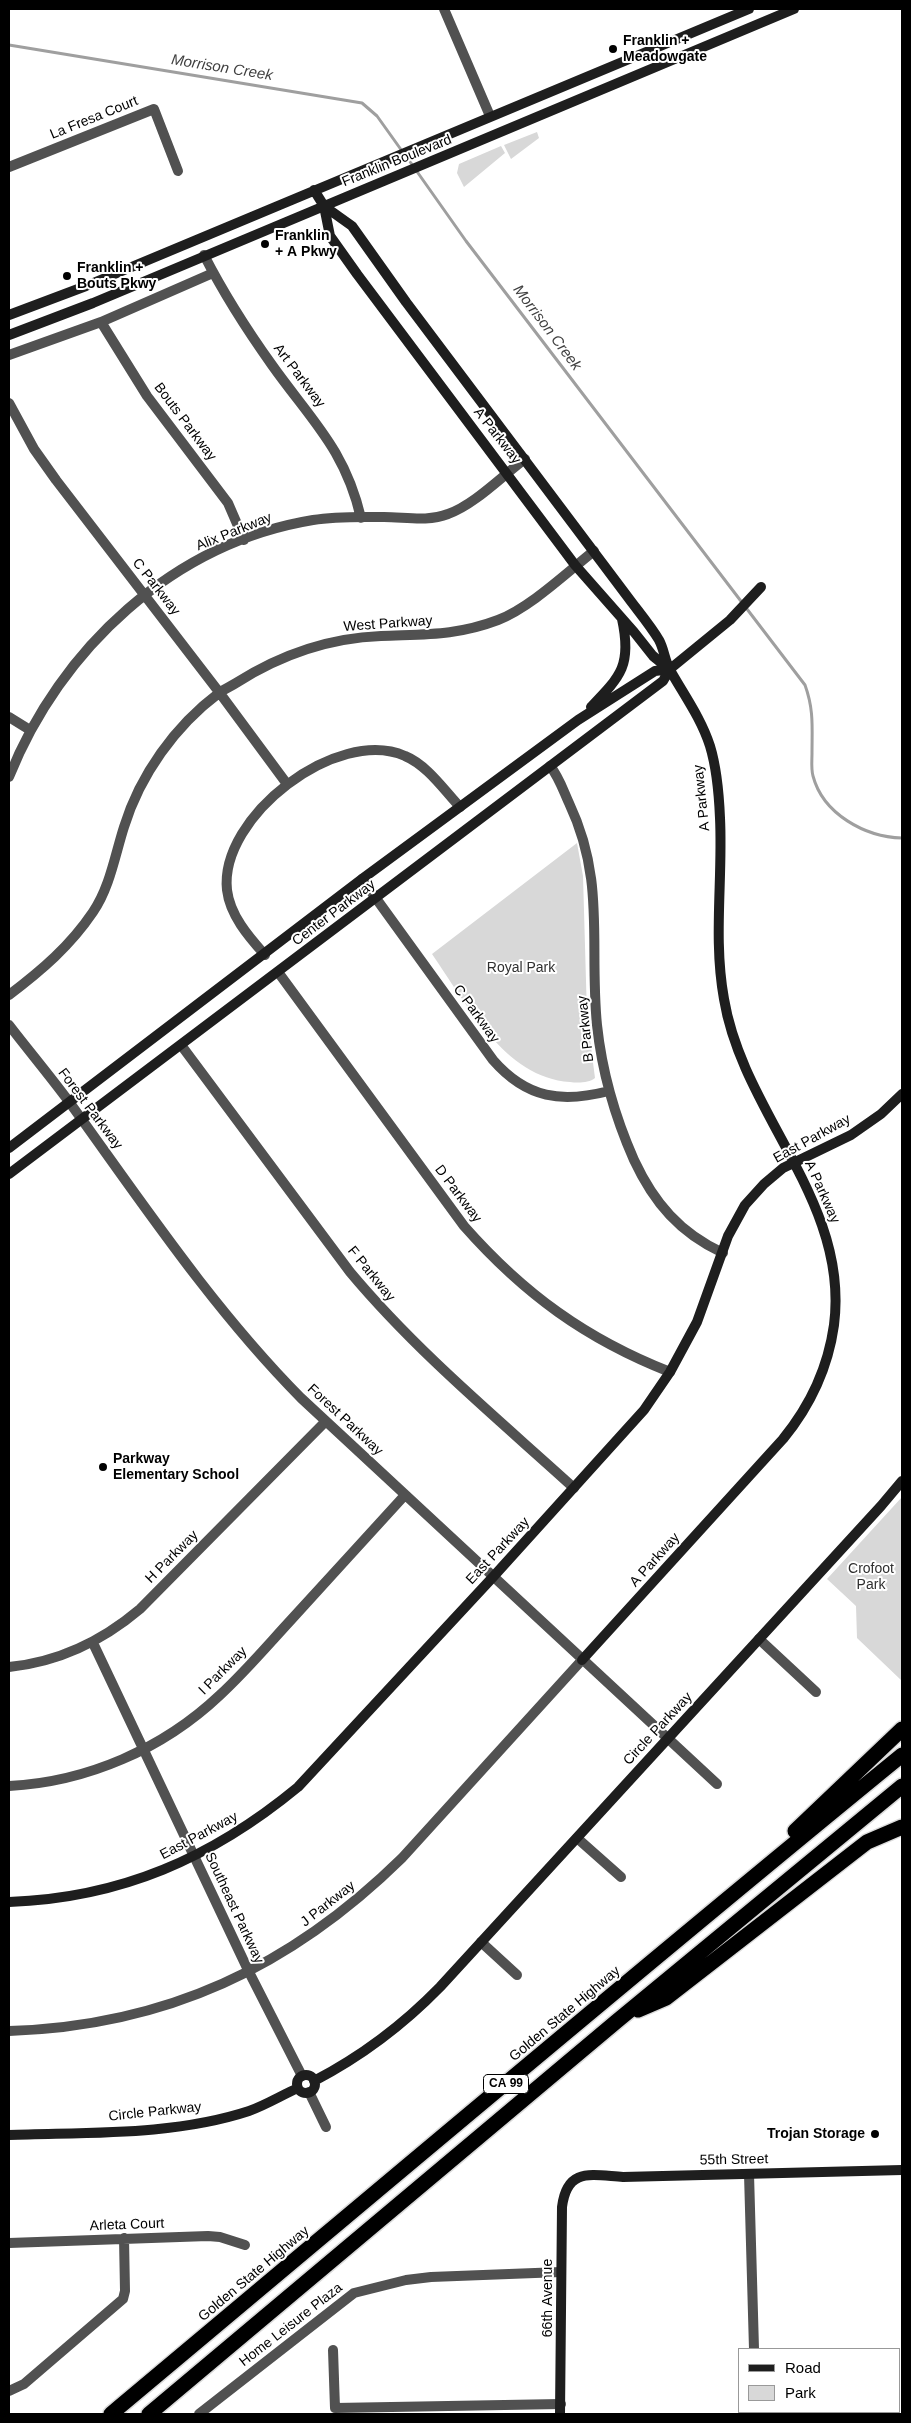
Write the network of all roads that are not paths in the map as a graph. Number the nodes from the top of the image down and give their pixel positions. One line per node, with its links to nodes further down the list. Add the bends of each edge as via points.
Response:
1 (444, 9): 5 (street)
2 (748, 9): 4 (street); 5 (street, Franklin Boulevard)
3 (794, 9): 4 (street, Franklin Boulevard)
4 (754, 25): 9 (street, Franklin Boulevard)
5 (490, 116): 8 (street, Franklin Boulevard)
6 (9, 167): 7 (street, La Fresa Court, via 154,109)
7 (178, 171)
8 (314, 190): 9 (street, A Parkway); 12 (street, Franklin Boulevard)
9 (324, 206): 10 (street, Franklin Boulevard); 17 (street, A Parkway, via 352,226); 18 (street, A Parkway, via 330,236)
10 (204, 255): 11 (street, Art Parkway); 14 (street, Franklin Boulevard)
11 (213, 273): 13 (street); 19 (street, Art Parkway, via 251,334 342,461 351,480)
12 (9, 315)
13 (101, 322): 15 (street); 20 (street, Bouts Parkway, via 147,396 228,503)
14 (9, 335)
15 (9, 355)
16 (9, 403): 24 (street, C Parkway, via 34,449)
17 (524, 459): 18 (street, Alix Parkway); 21 (street, A Parkway)
18 (508, 472): 19 (street, Alix Parkway, via 466,505 447,515 426,519); 22 (street, A Parkway)
19 (361, 518): 20 (street, Alix Parkway, via 337,516 310,521)
20 (244, 540): 24 (street, Alix Parkway, via 191,564)
21 (594, 550): 22 (street, West Parkway); 26 (street, A Parkway, via 660,642)
22 (576, 565): 25 (street, A Parkway); 27 (street, West Parkway, via 499,620 436,635 351,639 307,648 252,672)
23 (761, 587): 26 (street, Center Parkway, via 730,620)
24 (144, 594): 27 (street, C Parkway); 30 (street, Alix Parkway, via 80,656)
25 (621, 618): 26 (street, A Parkway, via 653,656); 29 (street, via 626,639 623,668 615,682)
26 (670, 669): 29 (street, Center Parkway, via 655,671); 31 (street, Center Parkway, via 663,681); 47 (street, A Parkway, via 700,724 715,769 720,819 719,945 726,1007 738,1052)
27 (219, 692): 33 (street, C Parkway); 39 (street, West Parkway, via 171,740 146,777 127,818 108,880 94,912 60,954)
28 (9, 717): 30 (street)
29 (578, 720): 34 (street, Center Parkway)
30 (30, 730): 32 (street, Alix Parkway)
31 (550, 766): 36 (street, Center Parkway); 42 (street, B Parkway, via 577,820 591,867 597,1025)
32 (9, 777)
33 (287, 784): 34 (street, via 337,758 371,751 393,752 422,767); 37 (street, via 246,829 232,856 227,878 232,910)
34 (460, 808): 35 (street, Center Parkway)
35 (362, 879): 36 (street, C Parkway); 37 (street, Center Parkway)
36 (376, 898): 38 (street, Center Parkway); 42 (street, C Parkway, via 493,1060 510,1077 530,1090 552,1097 575,1098)
37 (264, 954): 44 (street, Center Parkway)
38 (278, 972): 41 (street, Center Parkway); 50 (street, D Parkway, via 464,1226 486,1251 559,1315 615,1348)
39 (9, 995)
40 (9, 1025): 44 (street, Forest Parkway)
41 (181, 1045): 45 (street, Center Parkway); 53 (street, F Parkway, via 377,1304 425,1354)
42 (609, 1091): 49 (street, B Parkway, via 626,1143 658,1203 684,1230)
43 (901, 1100): 47 (street, East Parkway, via 851,1135)
44 (69, 1102): 45 (street, Forest Parkway); 46 (street, Center Parkway)
45 (80, 1118): 48 (street, Center Parkway); 51 (street, Forest Parkway, via 210,1297 261,1356)
46 (9, 1148)
47 (794, 1163): 49 (street, East Parkway, via 764,1184 745,1204); 58 (street, A Parkway, via 819,1212 834,1268 835,1314 819,1381 804,1412 783,1440)
48 (9, 1174)
49 (723, 1253): 50 (street, East Parkway, via 697,1322)
50 (670, 1372): 53 (street, East Parkway, via 644,1410)
51 (326, 1421): 54 (street, Forest Parkway); 57 (street, H Parkway, via 140,1609)
52 (902, 1481): 56 (street, Circle Parkway)
53 (574, 1488): 55 (street, East Parkway)
54 (405, 1495): 55 (street, Forest Parkway); 63 (street, I Parkway, via 220,1695 184,1725)
55 (493, 1577): 58 (street, Forest Parkway); 70 (street, East Parkway, via 298,1787 248,1826)
56 (759, 1639): 60 (street); 62 (street, Circle Parkway)
57 (93, 1642): 59 (street, H Parkway, via 55,1658); 63 (street, Southeast Parkway)
58 (582, 1660): 62 (street, Forest Parkway); 75 (street, J Parkway, via 374,1885 314,1933)
59 (9, 1667)
60 (816, 1692)
61 (902, 1729): 72 (highway)
62 (668, 1738): 65 (street, Forest Parkway); 69 (street, Circle Parkway)
63 (144, 1749): 66 (street, I Parkway, via 69,1777); 70 (street, Southeast Parkway)
64 (902, 1755): 72 (highway, Golden State Highway / CA 99)
65 (717, 1784)
66 (9, 1786)
67 (902, 1786): 77 (highway, CA 99)
68 (902, 1827): 77 (highway, via 867,1842 666,1998)
69 (577, 1838): 71 (street); 74 (street, Circle Parkway)
70 (195, 1857): 73 (street, East Parkway, via 104,1890 73,1897); 75 (street, Southeast Parkway)
71 (621, 1877)
72 (745, 1882): 96 (highway, Golden State Highway / CA 99)
73 (9, 1902)
74 (482, 1942): 76 (street); 80 (street, Circle Parkway, via 423,2004 388,2034)
75 (249, 1972): 78 (street, J Parkway, via 147,2011 71,2026); 79 (street, Southeast Parkway)
76 (517, 1975)
77 (617, 2021): 97 (highway, CA 99)
78 (9, 2031)
79 (302, 2076): 80 (street, via 309,2076); 81 (street)
80 (314, 2081): 82 (street, via 314,2088)
81 (298, 2088): 82 (street); 84 (street, Circle Parkway, via 250,2111 194,2124 138,2130)
82 (309, 2092): 83 (street)
83 (326, 2127)
84 (9, 2135)
85 (902, 2170): 86 (street, 55th Street)
86 (749, 2174): 87 (street, 55th Street, via 593,2175); 92 (street)
87 (569, 2184): 91 (street, 66th Avenue, via 562,2207)
88 (124, 2238): 89 (street, Arleta Court); 90 (street, Arleta Court, via 208,2236); 94 (street, via 123,2298 24,2384)
89 (9, 2243)
90 (245, 2246)
91 (561, 2272): 95 (street, 66th Avenue); 98 (street, Home Leisure Plaza, via 431,2277 354,2293)
92 (754, 2348)
93 (333, 2350): 95 (street, via 335,2408)
94 (9, 2392)
95 (561, 2409)
96 (111, 2414)
97 (149, 2414)
98 (198, 2414)

